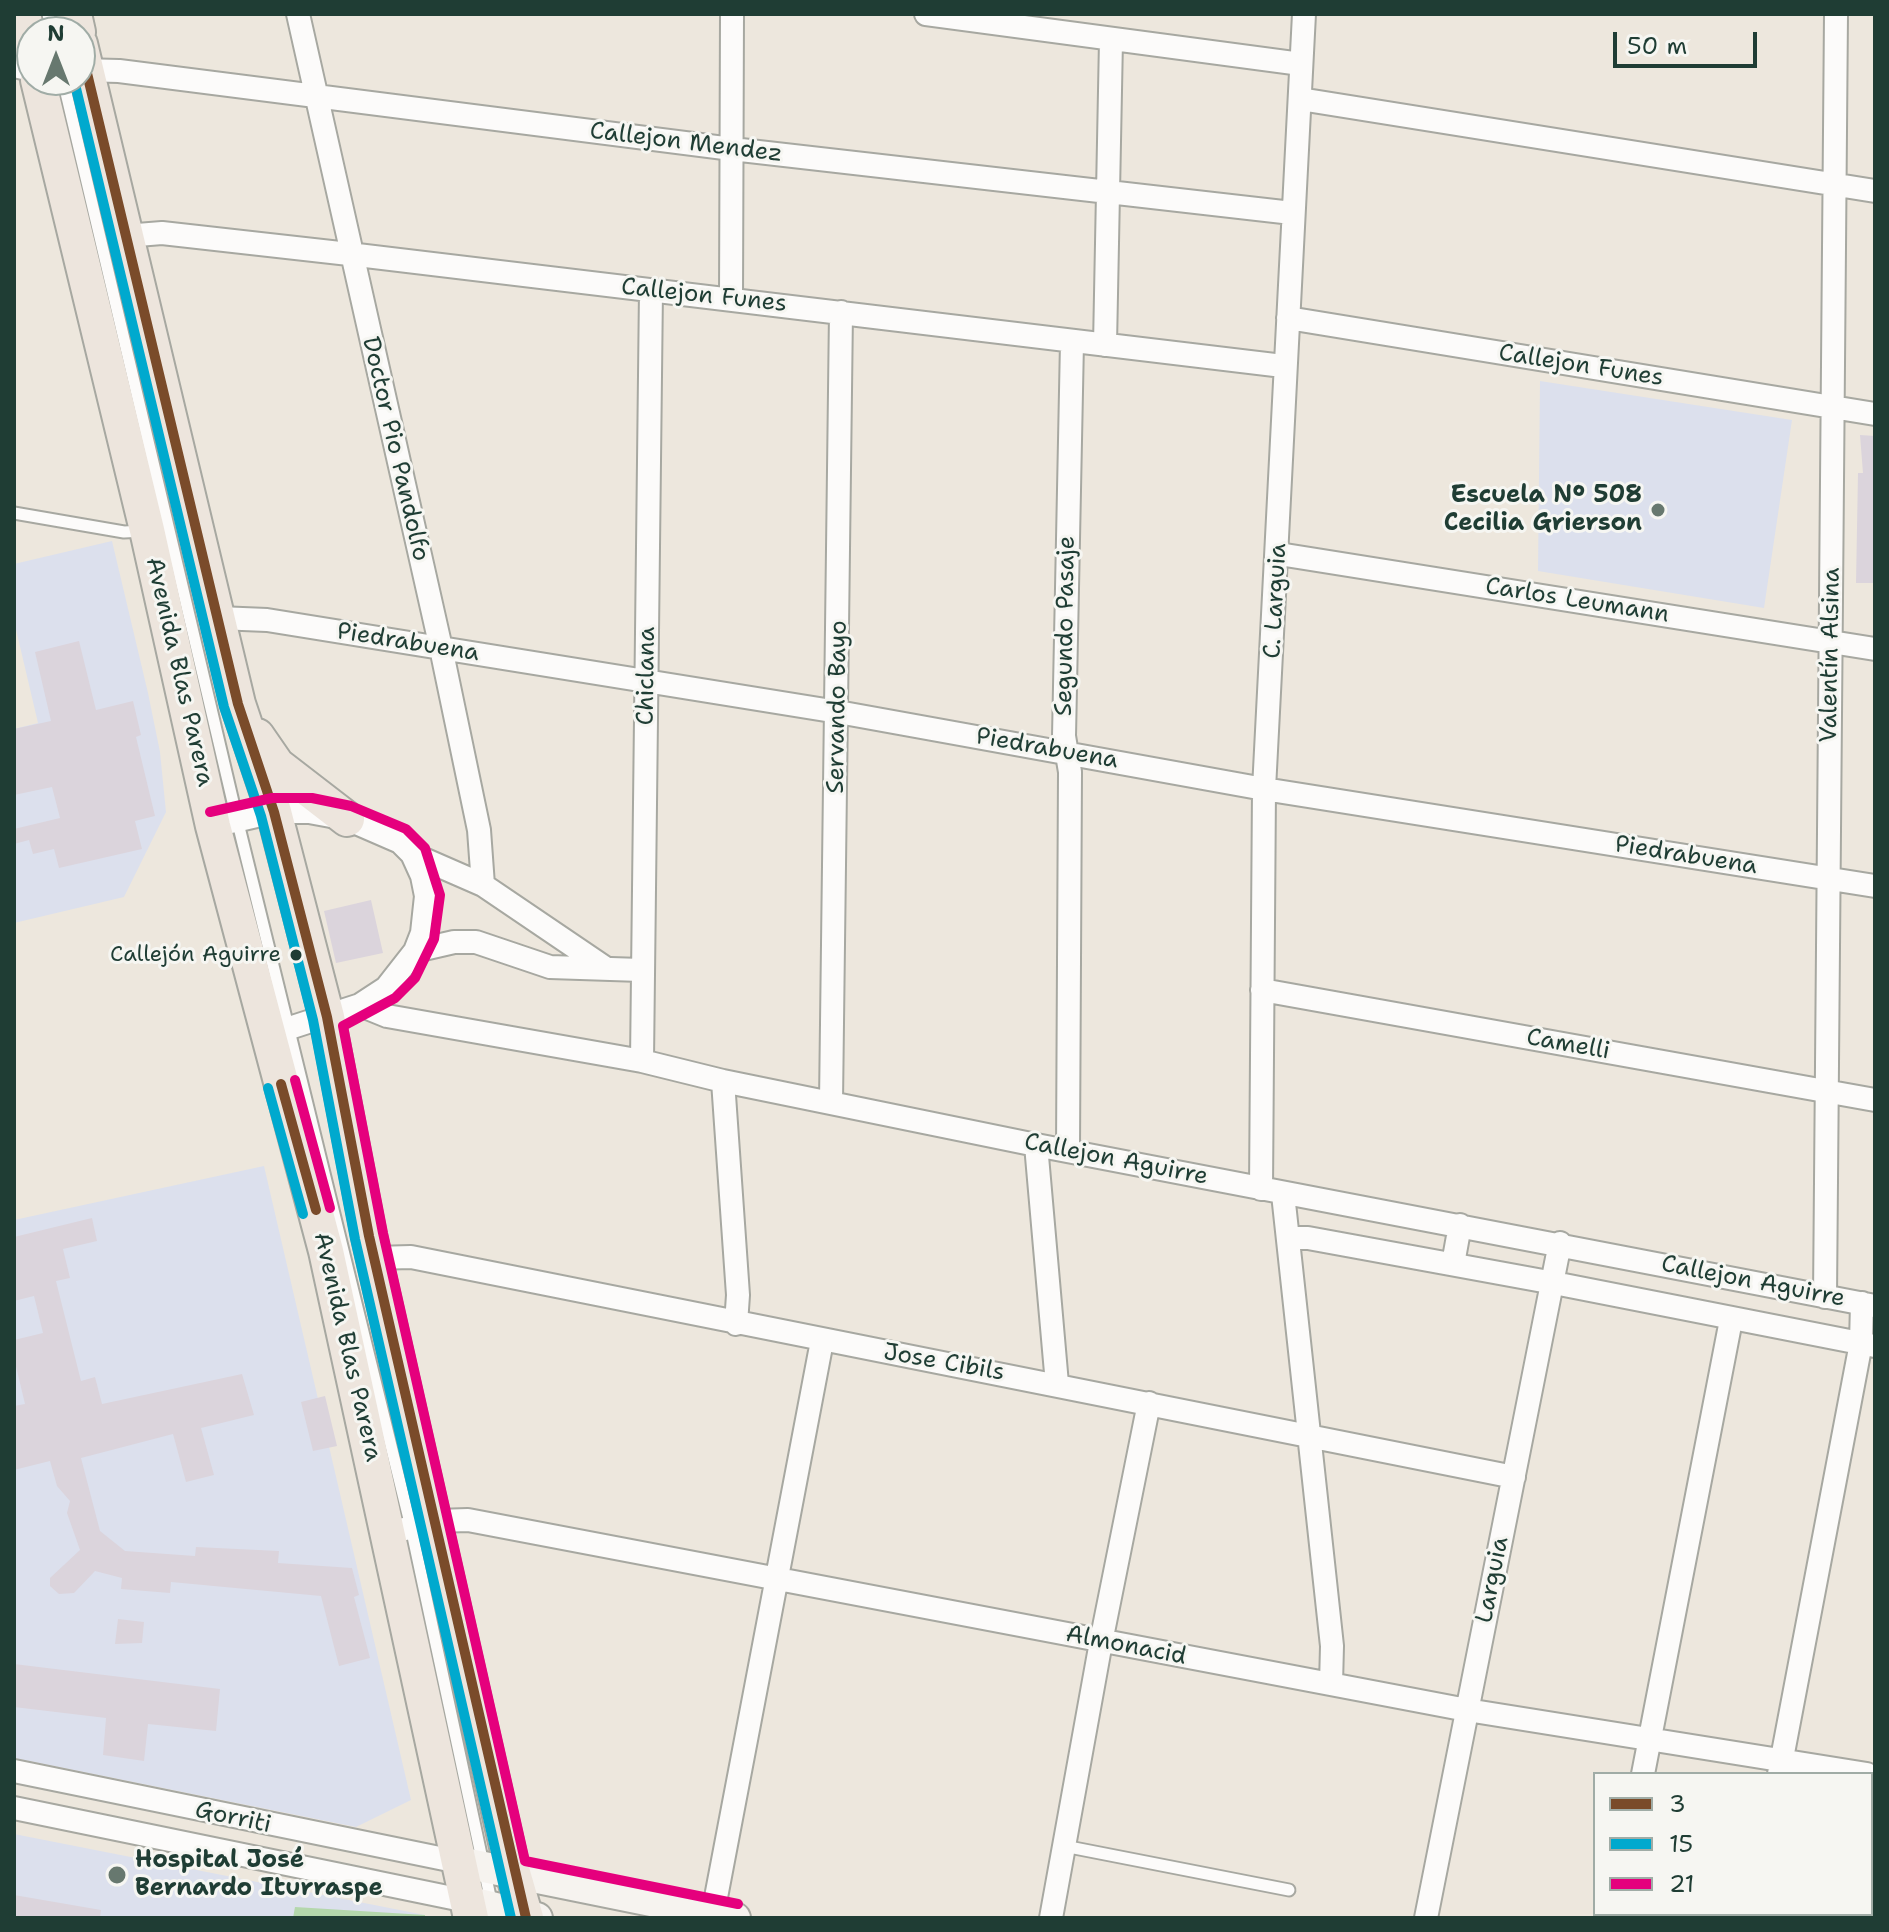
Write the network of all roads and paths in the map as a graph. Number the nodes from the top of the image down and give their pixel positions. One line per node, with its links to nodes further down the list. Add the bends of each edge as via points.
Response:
1 (298, 14): 12 (street, Doctor Pio Pandolfo)
2 (732, 14): 14 (street)
3 (926, 14): 6 (street)
4 (1304, 14): 7 (street, C. Larguia)
5 (1836, 14): 15 (street, Valentín Alsina)
6 (1111, 40): 7 (street); 17 (street)
7 (1301, 64): 13 (street, C. Larguia)
8 (96, 68): 12 (street, Callejon Mendez)
9 (42, 96): 31 (main road, Avenida Blas Parera)
10 (83, 96): 44 (lane)
11 (85, 96): 19 (main road, Avenida Blas Parera)
12 (317, 97): 14 (street, Callejon Mendez); 20 (street, Doctor Pio Pandolfo)
13 (1300, 99): 15 (street); 18 (street, C. Larguia)
14 (732, 149): 17 (street, Callejon Mendez); 22 (street)
15 (1835, 185): 16 (street); 28 (street, Valentín Alsina)
16 (1875, 191)
17 (1109, 192): 18 (street, Callejon Mendez); 26 (street)
18 (1292, 213): 24 (street, C. Larguia)
19 (125, 236): 20 (street, Callejon Funes, via 162,233); 33 (main road, Avenida Blas Parera)
20 (349, 254): 21 (street, Callejon Funes); 35 (street, Doctor Pio Pandolfo)
21 (651, 290): 22 (street, Callejon Funes); 37 (street, Chiclana)
22 (731, 298): 23 (street, Callejon Funes)
23 (841, 312): 25 (street, Callejon Funes); 39 (street, Servando Bayo)
24 (1288, 318): 27 (street, C. Larguia); 28 (street, Callejon Funes)
25 (1072, 342): 26 (street, Callejon Funes); 40 (street, Segundo Pasaje)
26 (1105, 345): 27 (street, Callejon Funes)
27 (1283, 366): 32 (street, C. Larguia)
28 (1834, 407): 29 (street, Callejon Funes); 34 (street, Valentín Alsina)
29 (1875, 414)
30 (14, 513): 31 (lane, via 124,532)
31 (147, 530): 44 (main road, Avenida Blas Parera)
32 (1279, 554): 34 (street, Carlos Leumann); 41 (street, C. Larguia)
33 (218, 618): 35 (street, Piedrabuena, via 267,620); 38 (main road, Avenida Blas Parera)
34 (1832, 642): 36 (street, Carlos Leumann); 46 (street, Valentín Alsina)
35 (441, 648): 37 (street, Piedrabuena); 47 (street, Doctor Pio Pandolfo, via 479,830)
36 (1875, 649)
37 (646, 683): 39 (street, Piedrabuena); 51 (street, Chiclana)
38 (238, 704): 42 (main road, Avenida Blas Parera); 43 (main road, via 277,765)
39 (838, 712): 40 (street, Piedrabuena); 60 (street, Servando Bayo)
40 (1067, 752): 41 (street, Piedrabuena); 62 (street, Segundo Pasaje)
41 (1264, 789): 46 (street, Piedrabuena); 52 (street, C. Larguia)
42 (274, 812): 43 (street); 44 (street); 54 (main road, Avenida Blas Parera)
43 (347, 819): 45 (street, via 384,833)
44 (225, 823): 55 (main road, Avenida Blas Parera)
45 (412, 854): 47 (street); 49 (street, via 426,896)
46 (1828, 879): 48 (street, Piedrabuena); 58 (street, Valentín Alsina)
47 (483, 885): 50 (street)
48 (1875, 886)
49 (415, 951): 50 (street, via 476,942 550,967); 53 (street, via 386,988)
50 (604, 967): 51 (street)
51 (641, 970): 56 (street, Chiclana)
52 (1262, 990): 58 (street, Camelli); 63 (street, C. Larguia)
53 (360, 1005): 54 (street); 56 (street, Callejon Aguirre, via 387,1016)
54 (327, 1017): 55 (street); 67 (main road, Avenida Blas Parera)
55 (279, 1031): 80 (main road, Avenida Blas Parera, via 326,1251)
56 (642, 1061): 57 (street, Callejon Aguirre)
57 (723, 1081): 60 (street, Callejon Aguirre); 73 (street)
58 (1825, 1091): 59 (street, Camelli); 70 (street, Valentín Alsina)
59 (1875, 1100)
60 (831, 1102): 61 (street, Callejon Aguirre)
61 (1036, 1145): 62 (street, Callejon Aguirre); 76 (street)
62 (1068, 1150): 63 (street, Callejon Aguirre)
63 (1272, 1191): 64 (street, Callejon Aguirre); 65 (street, C. Larguia)
64 (1460, 1225): 66 (street, Callejon Aguirre); 68 (street)
65 (1288, 1238): 68 (street, Callejon Aguirre); 78 (street, C. Larguia)
66 (1560, 1243): 69 (street, Larguia); 70 (street, Callejon Aguirre)
67 (374, 1258): 73 (street, Jose Cibils, via 411,1257); 80 (main road, Avenida Blas Parera)
68 (1453, 1264): 69 (street, Callejon Aguirre)
69 (1554, 1283): 72 (street, Callejon Aguirre); 79 (street, Larguia)
70 (1825, 1297): 71 (street, Callejon Aguirre)
71 (1869, 1305): 75 (street)
72 (1731, 1320): 75 (street, Callejon Aguirre); 85 (street)
73 (736, 1324): 74 (street, Jose Cibils)
74 (822, 1341): 76 (street, Jose Cibils); 81 (street)
75 (1868, 1344): 86 (street)
76 (1057, 1384): 77 (street, Jose Cibils)
77 (1149, 1403): 78 (street, Jose Cibils); 82 (street)
78 (1311, 1436): 79 (street, Jose Cibils); 83 (street, C. Larguia, via 1332,1646)
79 (1514, 1477): 84 (street, Larguia)
80 (412, 1527): 81 (street, Almonacid, via 468,1520); 94 (main road, Avenida Blas Parera); 94 (main road, Avenida Blas Parera)
81 (779, 1578): 82 (street, Almonacid); 97 (street)
82 (1101, 1642): 83 (street, Almonacid); 93 (street)
83 (1331, 1684): 84 (street, Almonacid)
84 (1467, 1710): 85 (street, Almonacid); 99 (street, Larguia)
85 (1650, 1740): 86 (street, Almonacid); 88 (street)
86 (1781, 1768): 89 (street, Almonacid)
87 (14, 1771): 90 (street, Gorriti)
88 (1643, 1772)
89 (1832, 1772)
90 (111, 1792): 92 (street); 94 (street, Gorriti)
91 (14, 1808): 92 (street, Gorriti)
92 (103, 1827): 96 (street, Gorriti)
93 (1064, 1846): 95 (lane); 98 (street)
94 (485, 1868): 96 (main road, Avenida Blas Parera); 96 (main road, Avenida Blas Parera); 97 (main road, Gorriti)
95 (1289, 1890)
96 (502, 1914)
97 (724, 1916)
98 (1051, 1918)
99 (1426, 1918)

